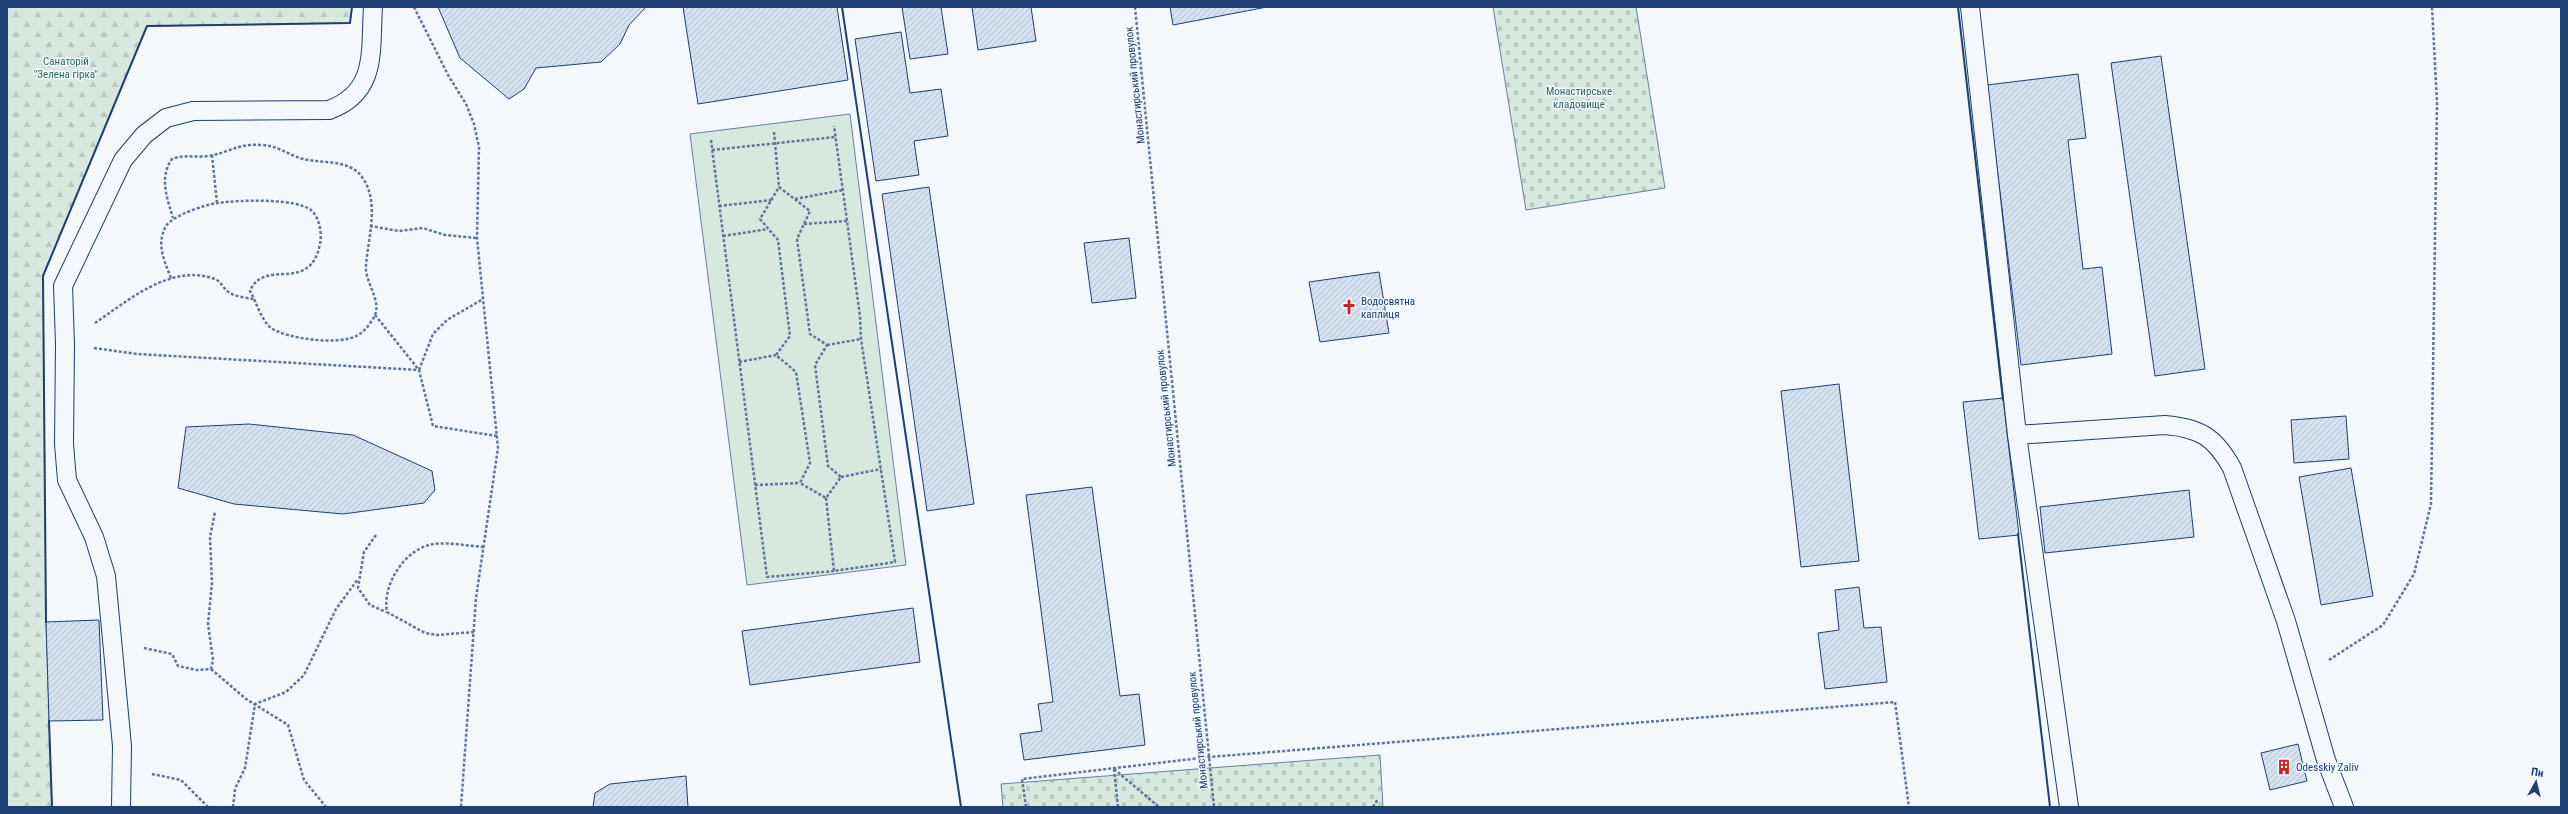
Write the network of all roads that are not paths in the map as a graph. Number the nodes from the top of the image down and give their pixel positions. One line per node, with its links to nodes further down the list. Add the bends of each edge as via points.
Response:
1 (373, 7): 4 (lane, via 366,80 357,94 345,104 329,110 193,111 166,118 144,135 123,160 63,286 64,444 67,480 94,537 106,576 122,769)
2 (1970, 7): 3 (lane)
3 (2016, 435): 5 (lane); 6 (lane, via 2165,425 2186,427 2206,435 2222,449 2232,468 2286,621 2326,760)
4 (121, 807)
5 (2069, 807)
6 (2344, 807)

